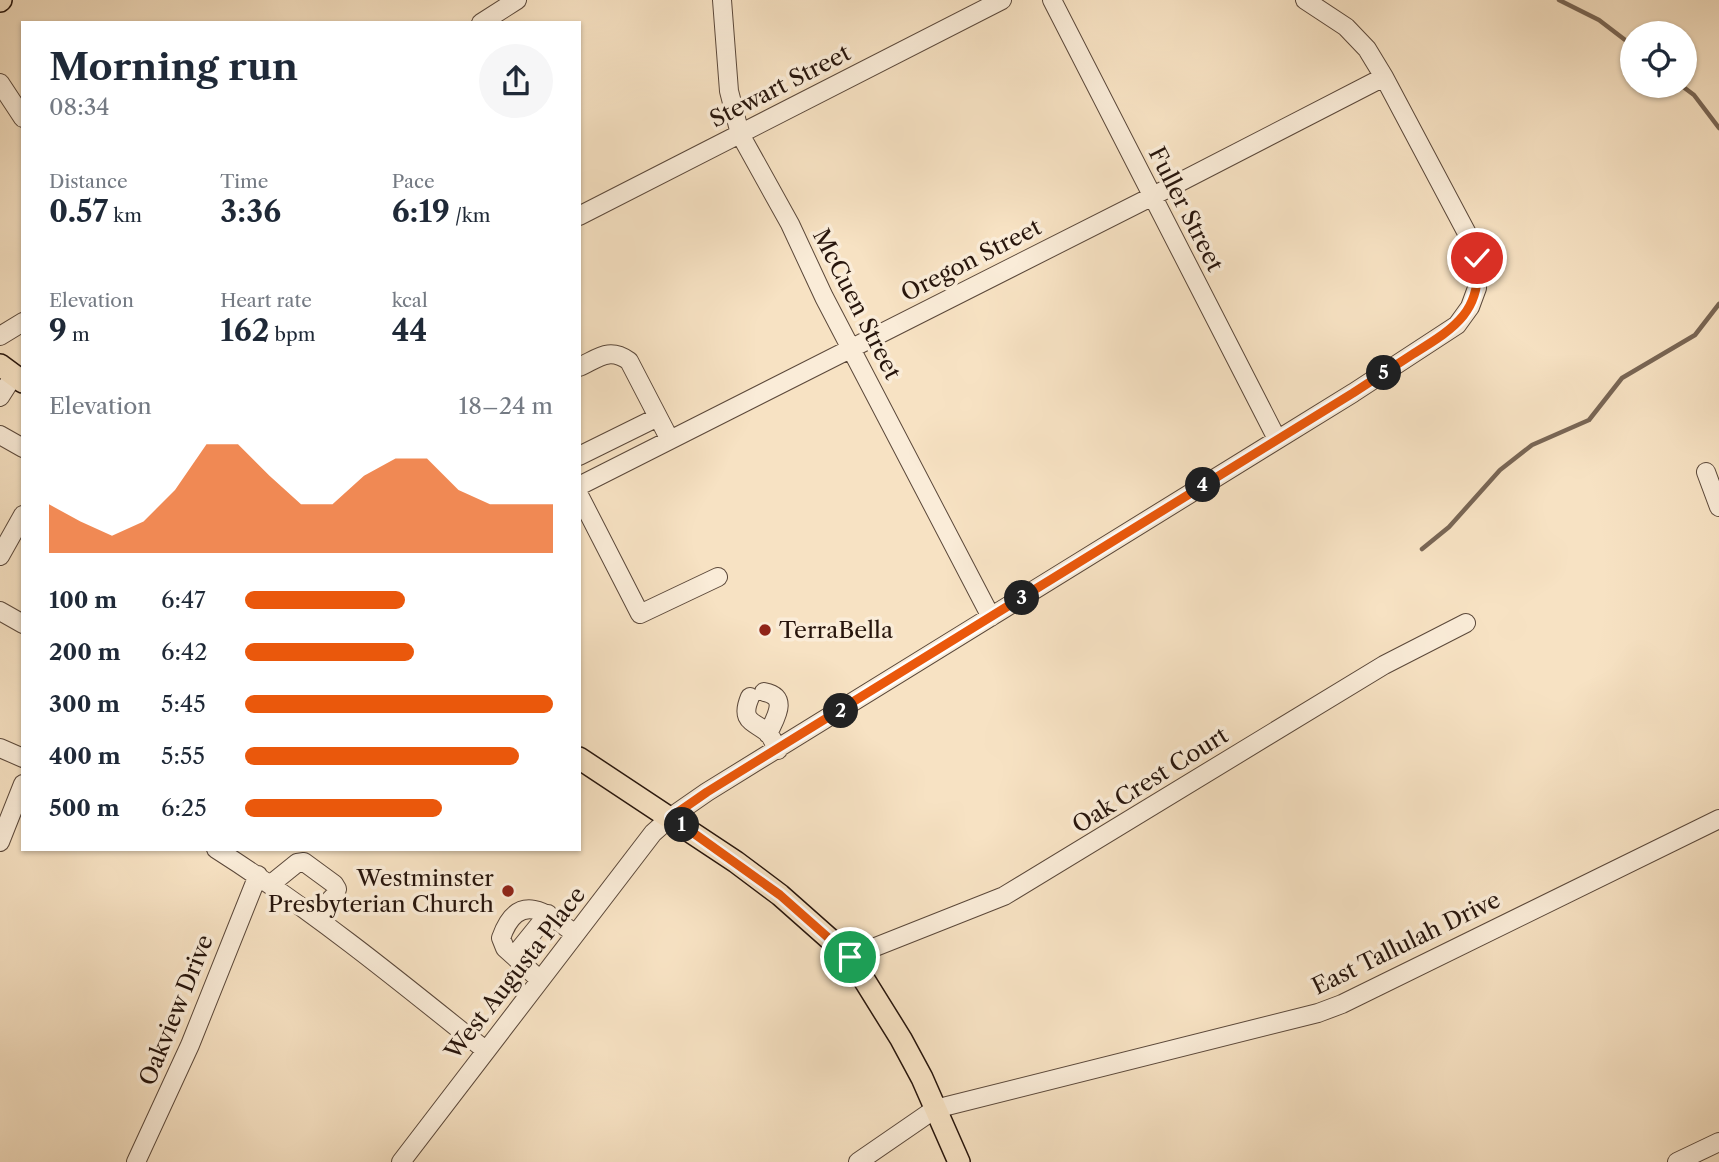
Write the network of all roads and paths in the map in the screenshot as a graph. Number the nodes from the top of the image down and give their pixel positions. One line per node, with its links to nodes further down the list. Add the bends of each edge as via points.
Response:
1 (517, 0): 6 (street)
2 (722, 0): 10 (street, McCuen Street, via 729,91)
3 (1002, 0): 10 (street, Stewart Street)
4 (1052, 0): 11 (street, Fuller Street)
5 (1305, 0): 7 (street, via 1346,27)
6 (484, 21)
7 (1384, 77): 11 (street, Oregon Street); 21 (street, West Augusta Place, via 1470,239 1477,258 1477,288 1457,326)
8 (0, 83): 9 (street)
9 (21, 115)
10 (740, 134): 12 (street, Stewart Street); 15 (street, McCuen Street)
11 (1151, 197): 15 (street, Oregon Street); 21 (street, Fuller Street)
12 (581, 215)
13 (21, 323): 14 (street)
14 (0, 336)
15 (851, 348): 22 (street, Oregon Street); 34 (street, McCuen Street)
16 (581, 366): 19 (street, via 608,354 629,360)
17 (12, 374): 18 (street)
18 (0, 397)
19 (658, 417): 22 (street); 24 (street)
20 (0, 435): 23 (street)
21 (1277, 439): 34 (street, West Augusta Place)
22 (670, 440): 26 (street, Oregon Street)
23 (21, 447)
24 (581, 455)
25 (1706, 472): 28 (street)
26 (581, 485)
27 (581, 499): 32 (street, via 640,614)
28 (1719, 507)
29 (21, 519): 30 (street)
30 (11, 541): 31 (street)
31 (0, 556)
32 (718, 577)
33 (0, 611): 35 (street)
34 (991, 617): 37 (street, West Augusta Place)
35 (21, 623)
36 (1466, 623): 51 (street, Oak Crest Court, via 1384,665 1004,896)
37 (773, 742): 37 (street, via 747,716 747,705 757,694 773,693 779,700); 42 (street, West Augusta Place)
38 (0, 748): 39 (street)
39 (21, 757)
40 (581, 759): 42 (main road)
41 (21, 790): 44 (street)
42 (671, 817): 49 (street, West Augusta Place, via 653,833); 51 (main road, via 780,895)
43 (1719, 819): 54 (street, East Tallulah Drive, via 1318,1013)
44 (0, 842)
45 (219, 851): 46 (street)
46 (265, 880): 48 (street); 48 (street, via 304,862 337,890); 56 (street, Oakview Drive)
47 (548, 914): 49 (street); 50 (street); 50 (street, via 527,910 512,917 501,938)
48 (315, 916): 53 (street)
49 (575, 934): 52 (street, West Augusta Place)
50 (513, 956): 52 (street)
51 (850, 957): 54 (main road, via 901,1039)
52 (540, 980): 53 (street, West Augusta Place)
53 (485, 1050): 57 (street, West Augusta Place)
54 (935, 1109): 58 (street); 59 (main road)
55 (1719, 1142): 60 (street)
56 (136, 1162)
57 (401, 1162)
58 (858, 1162)
59 (959, 1162)
60 (1677, 1162)

